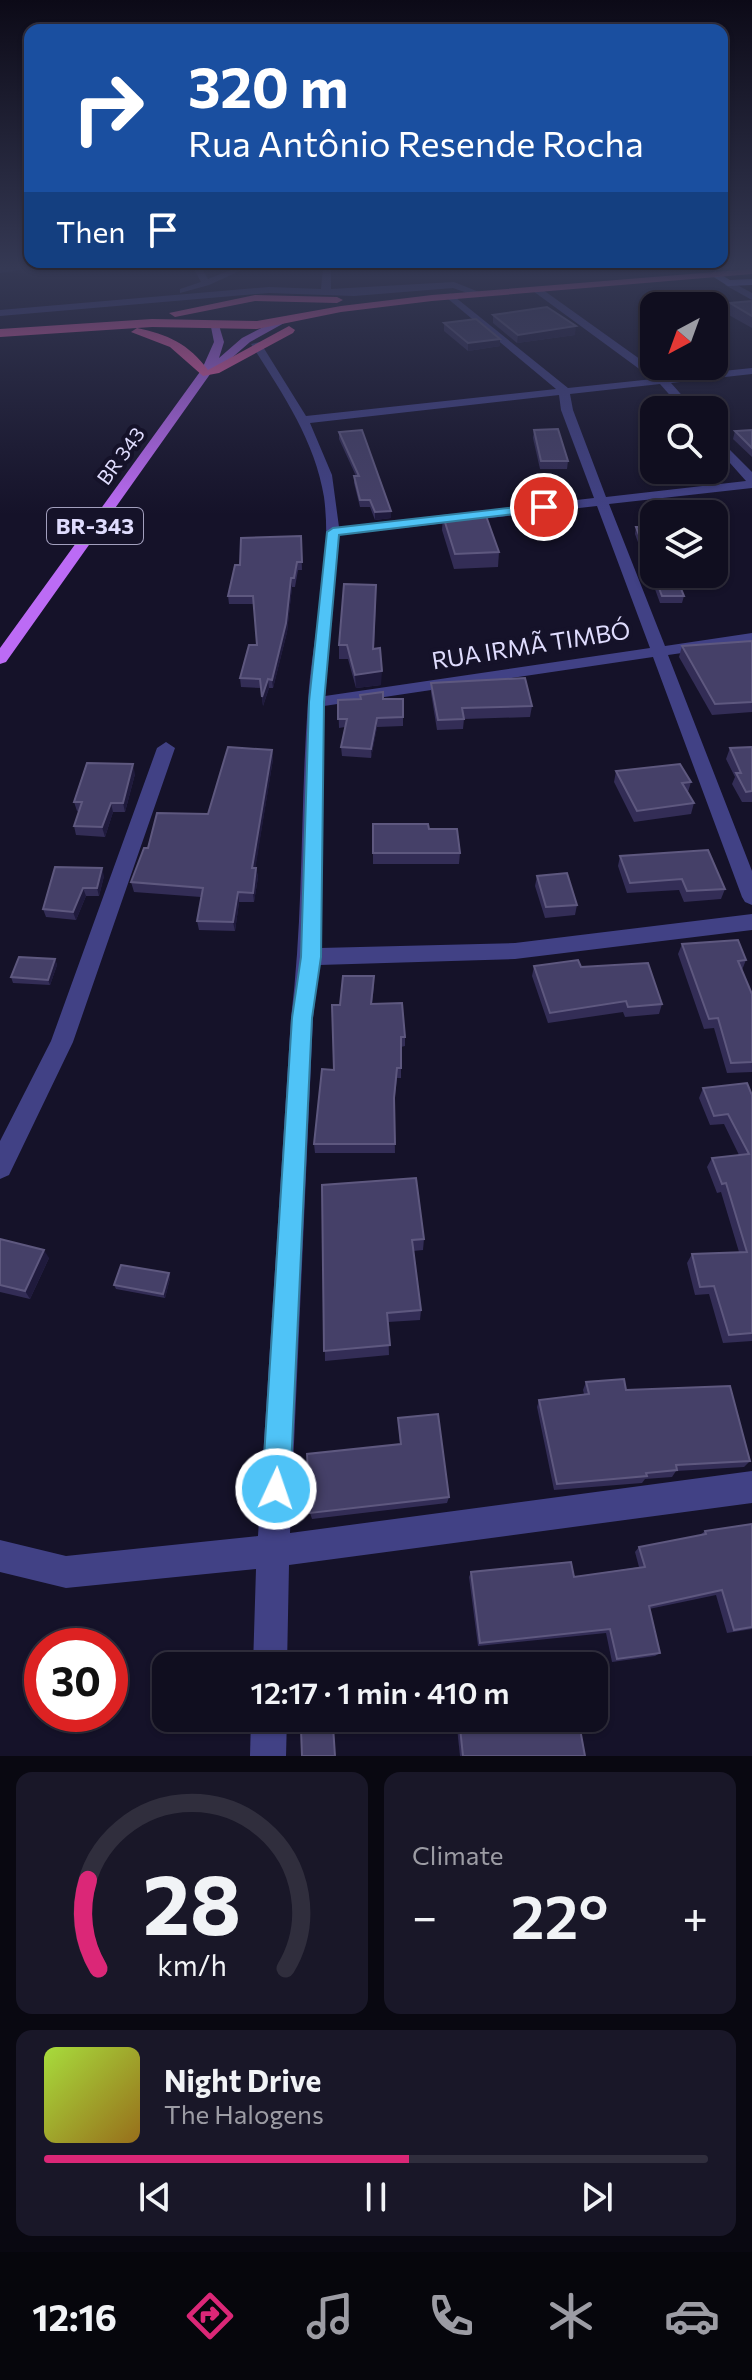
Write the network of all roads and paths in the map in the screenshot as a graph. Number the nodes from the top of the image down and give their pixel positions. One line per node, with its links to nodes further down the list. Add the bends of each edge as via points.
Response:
1 (188, 351): 9 (highway)
2 (216, 351): 9 (main road, BR-343)
3 (233, 351): 9 (main road, BR-343)
4 (244, 351): 9 (highway)
5 (260, 351): 15 (street)
6 (517, 351): 13 (street)
7 (622, 351): 8 (street)
8 (640, 364)
9 (208, 371): 22 (main road, BR 343 / BR-343)
10 (752, 371): 11 (street)
11 (728, 373)
12 (662, 380): 13 (street); 14 (street)
13 (564, 390): 15 (street); 18 (street, via 567,410)
14 (676, 396)
15 (304, 420): 19 (street, via 330,494)
16 (728, 454): 17 (street)
17 (752, 482): 18 (street)
18 (604, 500): 19 (street); 21 (street)
19 (333, 532): 23 (street)
20 (752, 638): 21 (street, RUA IRMÃ TIMBÓ)
21 (660, 649): 23 (street, RUA IRMÃ TIMBÓ); 25 (street)
22 (0, 659)
23 (316, 702): 27 (street)
24 (166, 748): 28 (street, via 62,1042)
25 (752, 897)
26 (752, 922): 27 (street, via 515,951)
27 (311, 957): 30 (street, via 302,1018)
28 (0, 1167)
29 (752, 1487): 30 (street)
30 (273, 1551): 31 (street, via 66,1572); 32 (street)
31 (0, 1556)
32 (270, 1652)
33 (269, 1732): 34 (street)
34 (268, 1756)

